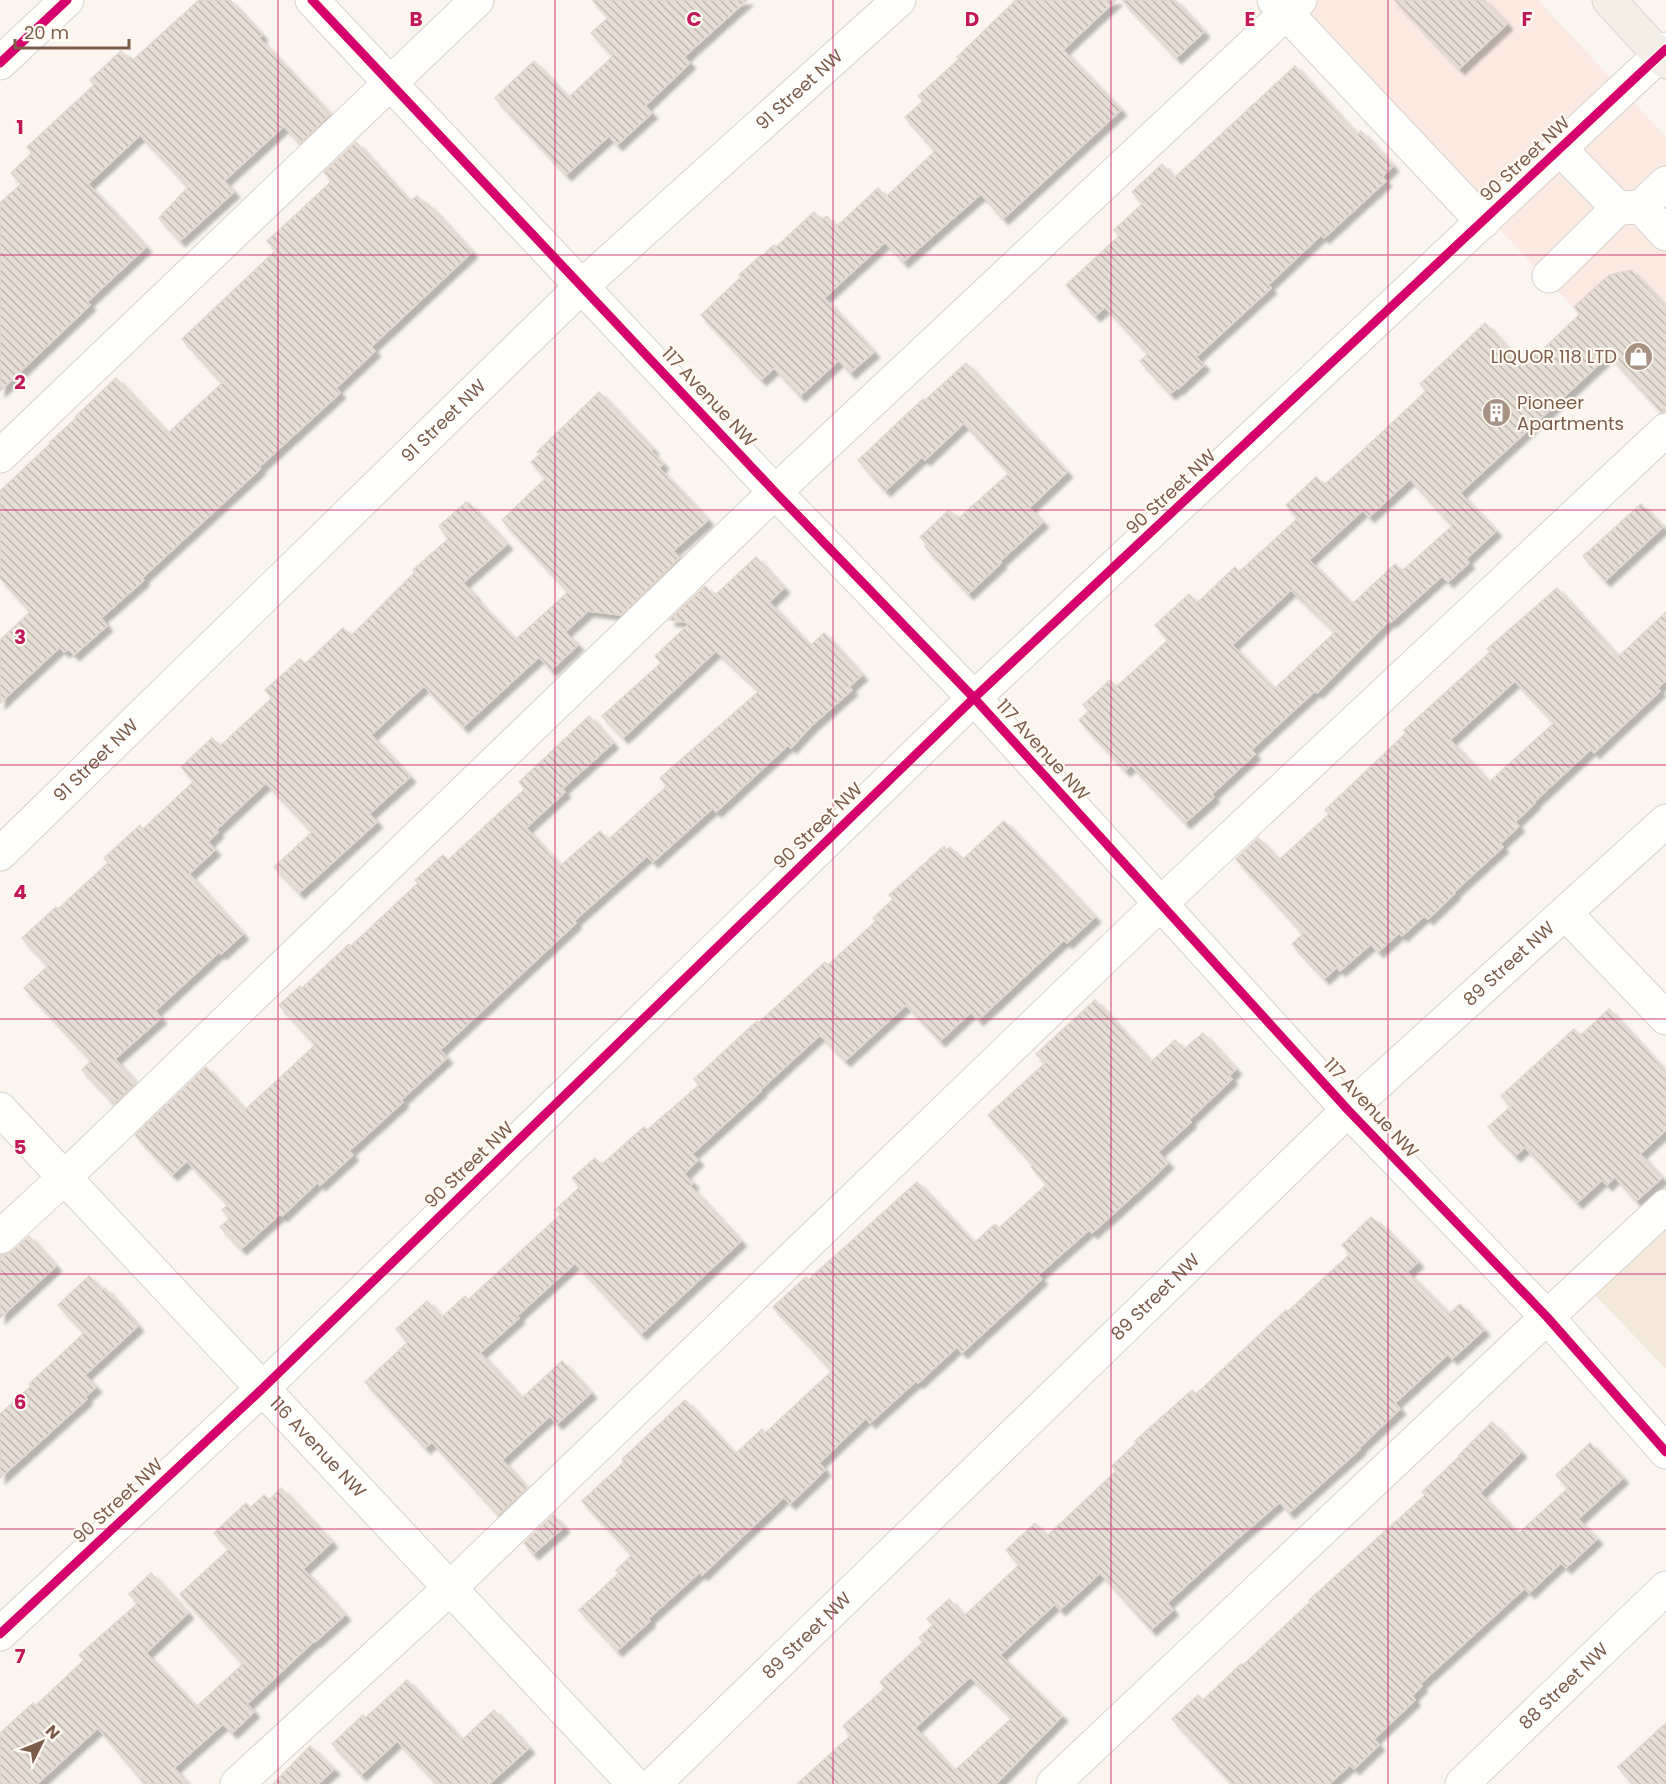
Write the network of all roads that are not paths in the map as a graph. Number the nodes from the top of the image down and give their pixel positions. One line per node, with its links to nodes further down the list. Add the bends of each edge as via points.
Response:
1 (66, 0): 8 (street)
2 (312, 0): 9 (street, 117 Avenue NW)
3 (477, 0): 9 (street)
4 (899, 0): 16 (street, 91 Street NW)
5 (1609, 0): 7 (main road)
6 (1287, 4): 13 (street); 19 (street)
7 (1664, 55): 10 (street, 90 Street NW)
8 (0, 63)
9 (389, 82): 16 (street, 117 Avenue NW); 18 (street)
10 (1560, 149): 12 (street); 13 (street, 90 Street NW)
11 (1666, 183): 12 (street)
12 (1629, 208): 14 (street); 15 (street)
13 (1483, 222): 20 (street, 90 Street NW)
14 (1666, 234)
15 (1549, 276)
16 (582, 286): 19 (street, 117 Avenue NW); 22 (street, 91 Street NW)
17 (1666, 430): 23 (street)
18 (0, 456)
19 (775, 492): 20 (street, 117 Avenue NW); 28 (street)
20 (974, 698): 23 (street, 117 Avenue NW); 32 (street, 90 Street NW)
21 (1666, 821): 24 (street, 89 Street NW)
22 (0, 854)
23 (1161, 903): 27 (street, 117 Avenue NW); 34 (street)
24 (1565, 913): 25 (street); 27 (street, 89 Street NW)
25 (1661, 1002)
26 (0, 1109): 28 (street, 116 Avenue NW)
27 (1348, 1110): 31 (street, 117 Avenue NW); 39 (street, 89 Street NW)
28 (64, 1178): 30 (street); 32 (street, 116 Avenue NW)
29 (1666, 1206): 31 (street)
30 (0, 1237)
31 (1547, 1317): 33 (street, 117 Avenue NW); 40 (street)
32 (262, 1389): 34 (street, 116 Avenue NW); 36 (street, 90 Street NW)
33 (1666, 1452)
34 (450, 1588): 37 (street); 38 (street, 116 Avenue NW)
35 (1666, 1588): 41 (street, 88 Street NW)
36 (0, 1634)
37 (237, 1784)
38 (634, 1784)
39 (654, 1784)
40 (1053, 1784)
41 (1462, 1784)

